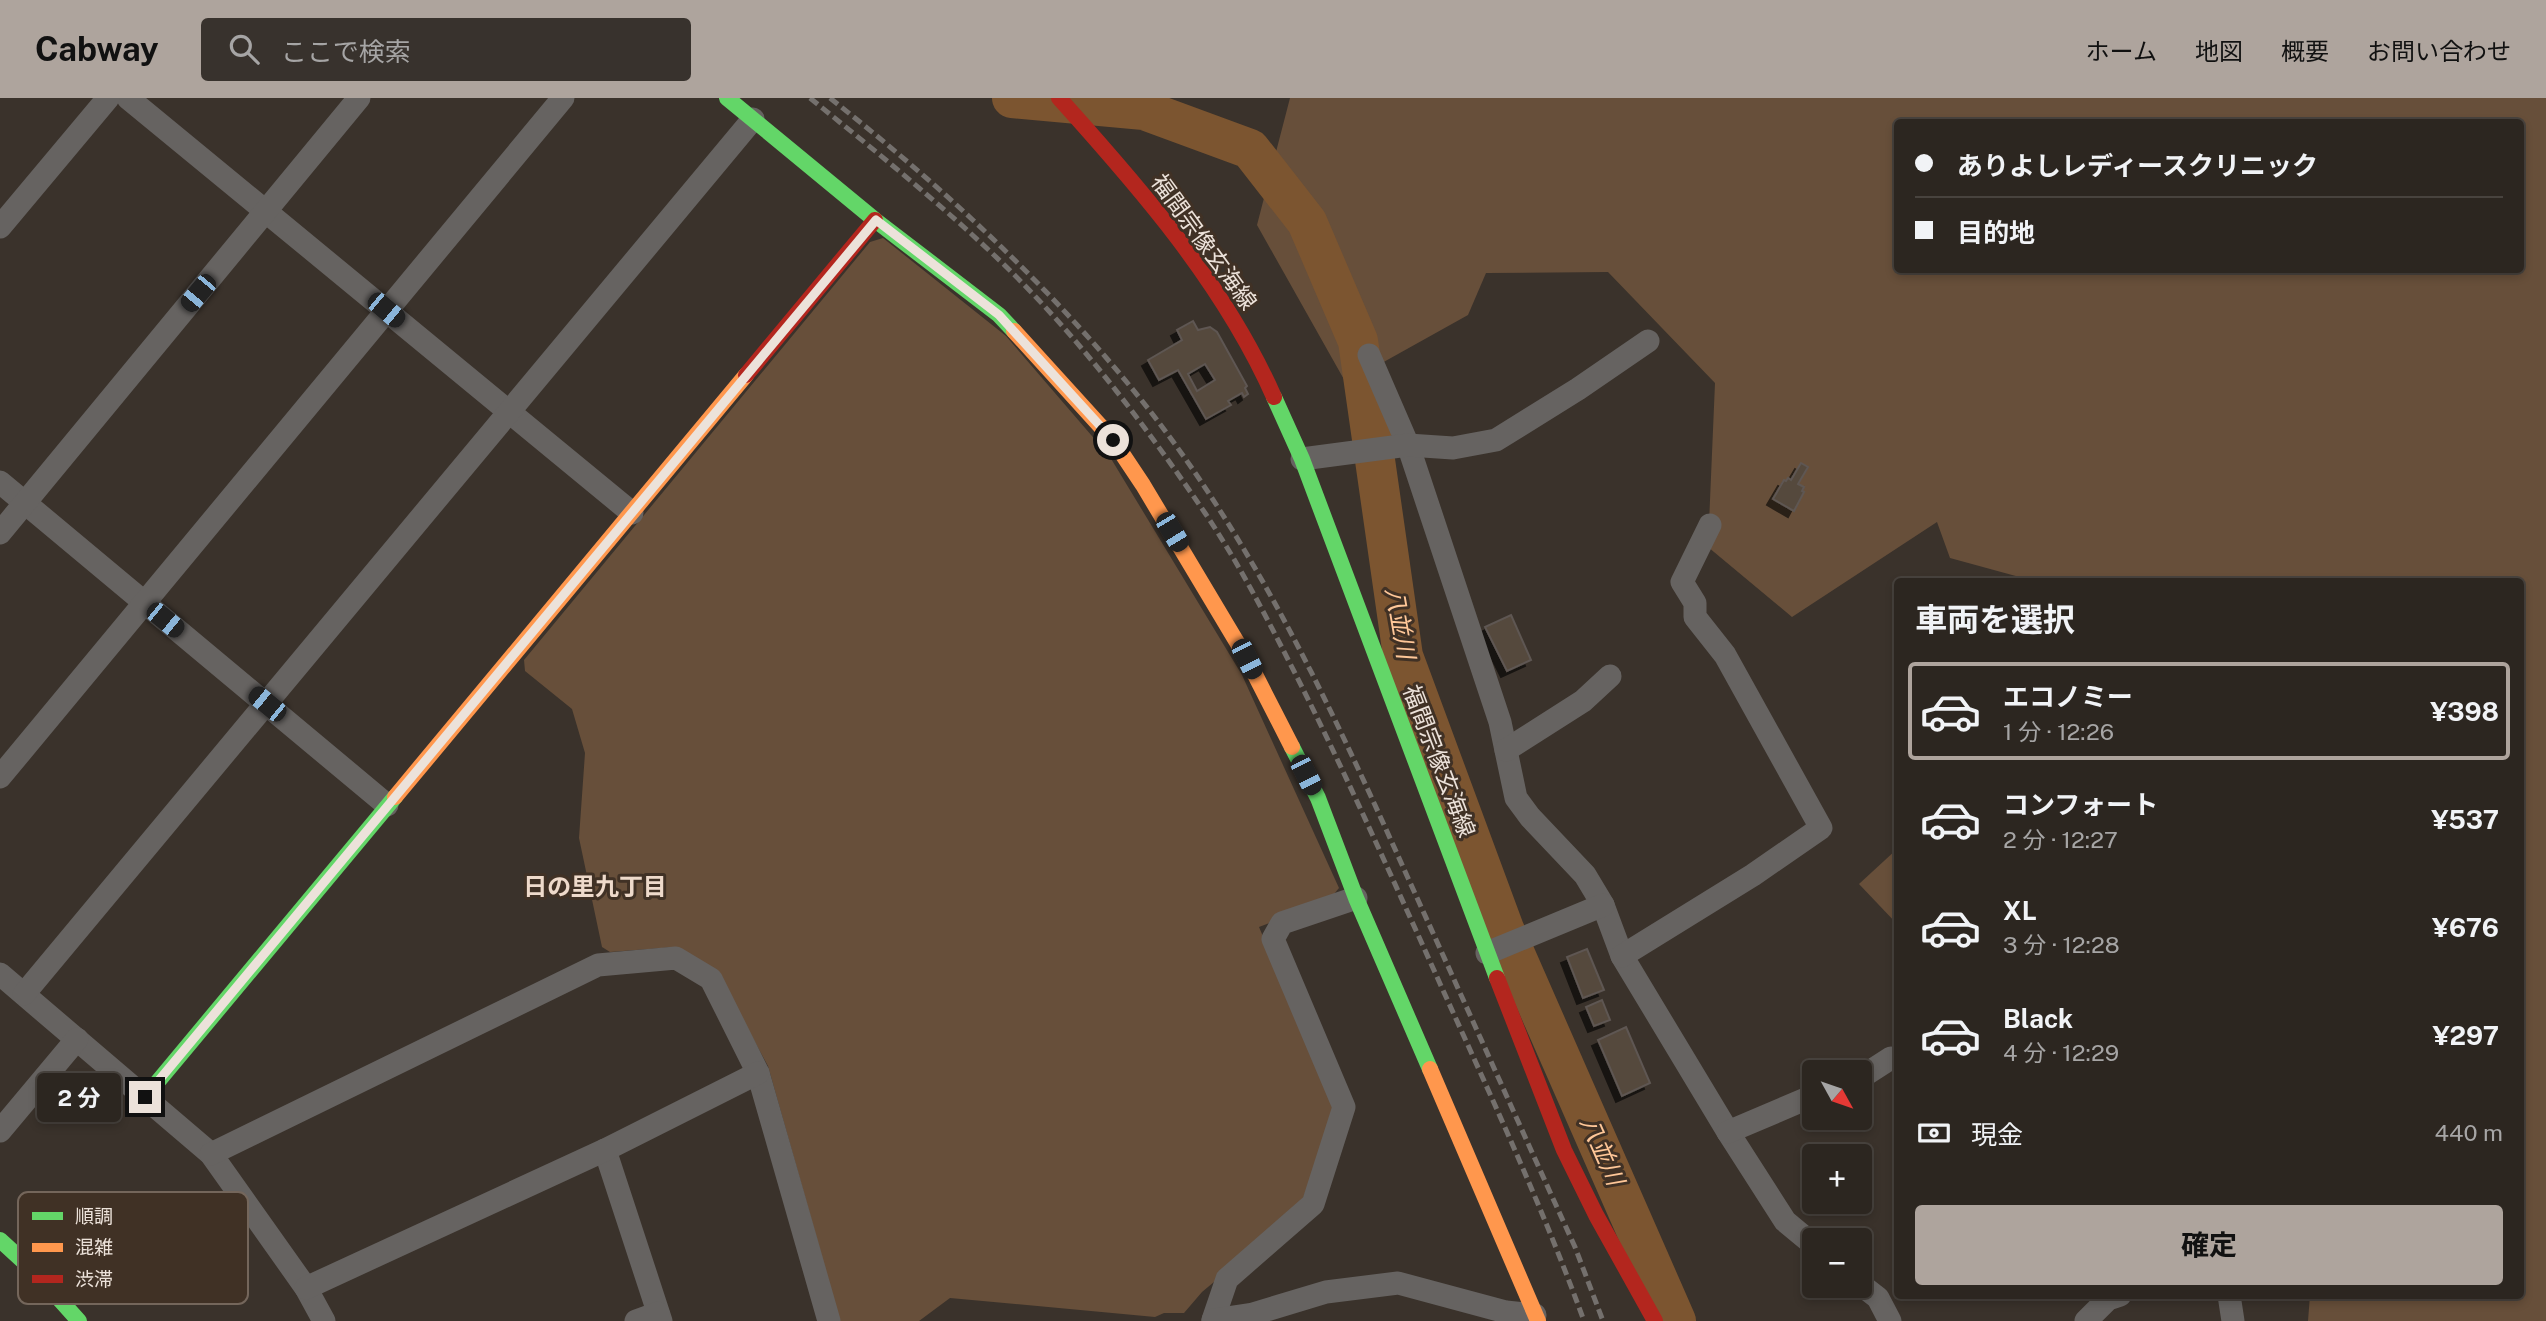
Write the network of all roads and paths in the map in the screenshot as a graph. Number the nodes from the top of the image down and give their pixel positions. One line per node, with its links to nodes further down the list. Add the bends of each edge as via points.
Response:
1 (108, 98): 10 (street)
2 (128, 98): 8 (street)
3 (359, 98): 8 (street)
4 (563, 98): 11 (street)
5 (727, 98): 7 (street)
6 (1059, 98): 16 (street, 福間宗像玄海線, via 1122,168 1235,320)
7 (753, 119): 9 (street); 14 (street)
8 (267, 210): 11 (street); 18 (street)
9 (876, 220): 19 (street); 28 (street, via 999,315 1113,440 1247,659 1318,798)
10 (0, 227)
11 (386, 310): 14 (street); 22 (street)
12 (1648, 341): 15 (street, via 1496,440 1453,448)
13 (1369, 355): 15 (street)
14 (509, 411): 19 (street); 24 (street)
15 (1408, 445): 16 (street); 25 (street)
16 (1301, 459): 30 (street, 福間宗像玄海線)
17 (0, 482): 18 (street)
18 (25, 503): 21 (street); 22 (street)
19 (632, 513): 27 (street)
20 (1710, 525): 31 (street, via 1682,582 1695,603 1695,617 1720,647 1821,828)
21 (0, 533)
22 (145, 603): 24 (street); 26 (street)
23 (1610, 676): 25 (street, via 1583,701)
24 (267, 704): 27 (street); 33 (street)
25 (1506, 750): 29 (street, via 1516,798 1585,875)
26 (0, 777)
27 (387, 805): 38 (street)
28 (1356, 898): 55 (street); 56 (street, via 1282,923 1273,939 1345,1107 1312,1204 1227,1279)
29 (1603, 905): 30 (street); 31 (street)
30 (1496, 950): 60 (street, 福間宗像玄海線, via 1564,1150)
31 (1622, 956): 41 (street)
32 (0, 974): 33 (street)
33 (24, 994): 34 (street)
34 (77, 1039): 38 (street); 40 (street)
35 (1891, 1058): 36 (street)
36 (1872, 1070)
37 (758, 1073): 42 (street); 43 (street, via 711,979 676,958 598,965); 59 (street)
38 (145, 1097): 43 (street)
39 (1802, 1101): 41 (street)
40 (0, 1131)
41 (1728, 1132): 46 (street, via 1785,1221)
42 (605, 1150): 49 (street); 54 (street)
43 (211, 1154): 44 (street)
44 (238, 1192)
45 (248, 1206): 49 (street)
46 (1802, 1235)
47 (0, 1240): 48 (street)
48 (18, 1256)
49 (306, 1288): 58 (street)
50 (1872, 1293): 61 (street)
51 (2108, 1299): 62 (street)
52 (2230, 1299): 63 (street)
53 (64, 1304): 57 (street)
54 (652, 1318)
55 (1536, 1318): 56 (street, via 1398,1283 1326,1292 1254,1314)
56 (1216, 1320)
57 (79, 1321)
58 (324, 1321)
59 (829, 1321)
60 (1655, 1321)
61 (1890, 1321)
62 (2085, 1321)
63 (2233, 1321)

